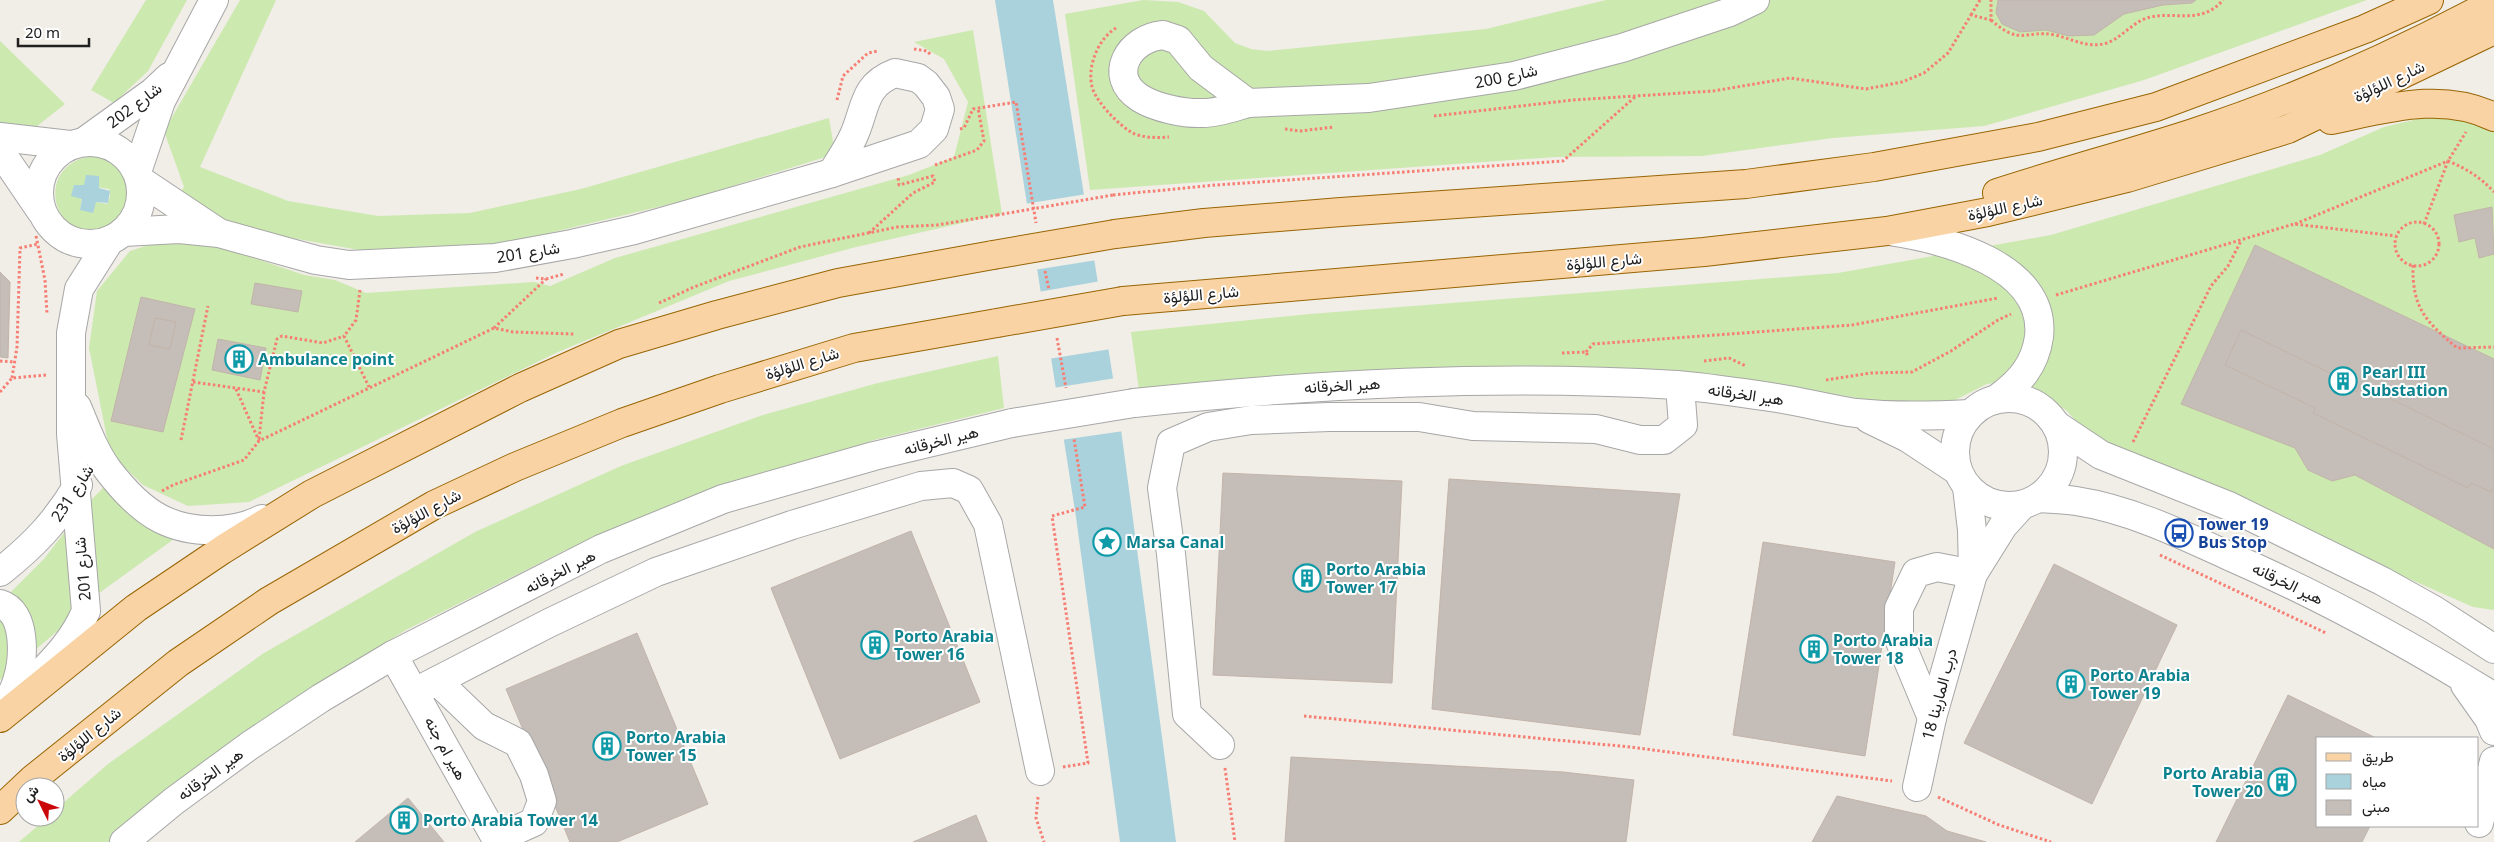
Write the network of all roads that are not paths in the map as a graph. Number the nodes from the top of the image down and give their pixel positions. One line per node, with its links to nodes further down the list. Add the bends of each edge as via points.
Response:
1 (214, 0): 8 (street, شارع 202)
2 (1755, 0): 9 (street, شارع 200, via 1730,12 1622,48 1514,76 1370,98)
3 (2401, 0): 6 (main road)
4 (2430, 0): 6 (main road)
5 (2494, 2): 16 (main road, via 2300,93 2193,132 1987,196)
6 (2365, 29): 31 (main road, bridge, via 2156,107 2038,137 1874,167 1746,184 1204,223 1115,234 838,283 619,344 520,388)
7 (2494, 30): 11 (main road, شارع اللؤلؤة)
8 (180, 64): 12 (street, شارع 202, via 153,92); 15 (street, شارع 202, via 162,101)
9 (1248, 103)
10 (2494, 117): 11 (main road, via 2477,109 2427,103)
11 (2288, 129): 16 (main road, شارع اللؤلؤة, via 2127,178)
12 (78, 143): 13 (street); 15 (street, via 102,142 116,148 129,158); 17 (street, via 56,154 42,173 38,197)
13 (1, 150): 17 (street)
14 (832, 173): 19 (street, شارع 201, via 634,230 495,258 349,265 316,260)
15 (139, 177): 19 (street, شارع 201); 20 (street, via 140,204 131,224)
16 (1937, 221): 18 (main road, شارع اللؤلؤة)
17 (43, 231): 20 (street, via 83,244); 21 (street)
18 (1887, 231): 24 (street, via 1931,239 1965,250 2012,276 2031,299 2038,319 2036,350 2022,378); 51 (main road, شارع اللؤلؤة, bridge, via 1704,252 1123,301 854,348 720,389 613,427 434,505 269,601 178,663 33,779)
19 (219, 233): 20 (street, شارع 201, via 179,229)
20 (117, 236): 21 (street, شارع 201)
21 (79, 289): 23 (street, شارع 201)
22 (1680, 386): 25 (street, هير الخرقانه); 39 (street, هير الخرقانه, bridge, via 1567,380 1378,382 1134,403 1012,422 874,456 724,499 601,550); 46 (street, via 1683,425 1664,440 1640,440 1596,429 1473,426 1419,417 1329,417 1242,421 1208,427 1171,443 1162,488 1188,714)
23 (60, 388): 28 (street, شارع 201); 30 (street, شارع 201, via 71,434)
24 (1998, 398): 26 (street); 27 (street, via 2031,402 2046,412)
25 (1855, 412): 26 (street, هير الخرقانه, via 1912,416); 29 (street, هير الخرقانه, via 1908,438)
26 (1970, 414): 29 (street, via 1956,441 1955,456)
27 (2056, 425): 32 (street, via 2063,444 2062,465 2053,484); 36 (street, via 2100,455 2229,506)
28 (97, 453): 30 (street, شارع 231); 31 (street, شارع 201, via 123,487 161,519 209,531 240,528)
29 (1962, 479): 32 (street, via 1978,497 1991,504 2007,506); 34 (street, درب المارينا 18, via 1972,530)
30 (77, 486): 33 (street, شارع 231, via 45,532); 43 (street, شارع 201, via 76,511 86,612 58,656)
31 (312, 494): 43 (main road, via 136,608)
32 (2030, 502): 34 (street, درب المارينا 18, via 2003,526); 40 (street, هير الخرقانه, via 2076,500 2106,507 2178,534 2286,581)
33 (0, 572)
34 (1973, 574): 44 (street, درب المارينا 18); 44 (street, via 1937,567 1916,572 1899,608 1899,639)
35 (0, 604): 43 (street, via 15,614 22,644 18,681)
36 (2434, 610): 37 (street); 38 (street)
37 (2494, 623)
38 (2494, 649)
39 (393, 655): 41 (street, هير ام جنه); 54 (street, هير الخرقانه, via 249,746)
40 (2456, 674): 42 (street, هير الخرقانه); 45 (street)
41 (426, 686): 48 (street, via 656,572 792,525 921,486 953,483 968,490 988,524); 53 (street, هير ام جنه); 53 (street, via 484,726 518,743 534,775 542,800 534,822)
42 (2494, 697)
43 (0, 715)
44 (1932, 718): 49 (street, درب المارينا 18)
45 (2494, 731)
46 (1220, 745)
47 (2494, 761): 52 (street)
48 (1040, 771)
49 (1917, 787)
50 (2494, 791): 52 (street)
51 (0, 810)
52 (2481, 827)
53 (497, 840)
54 (124, 842)

